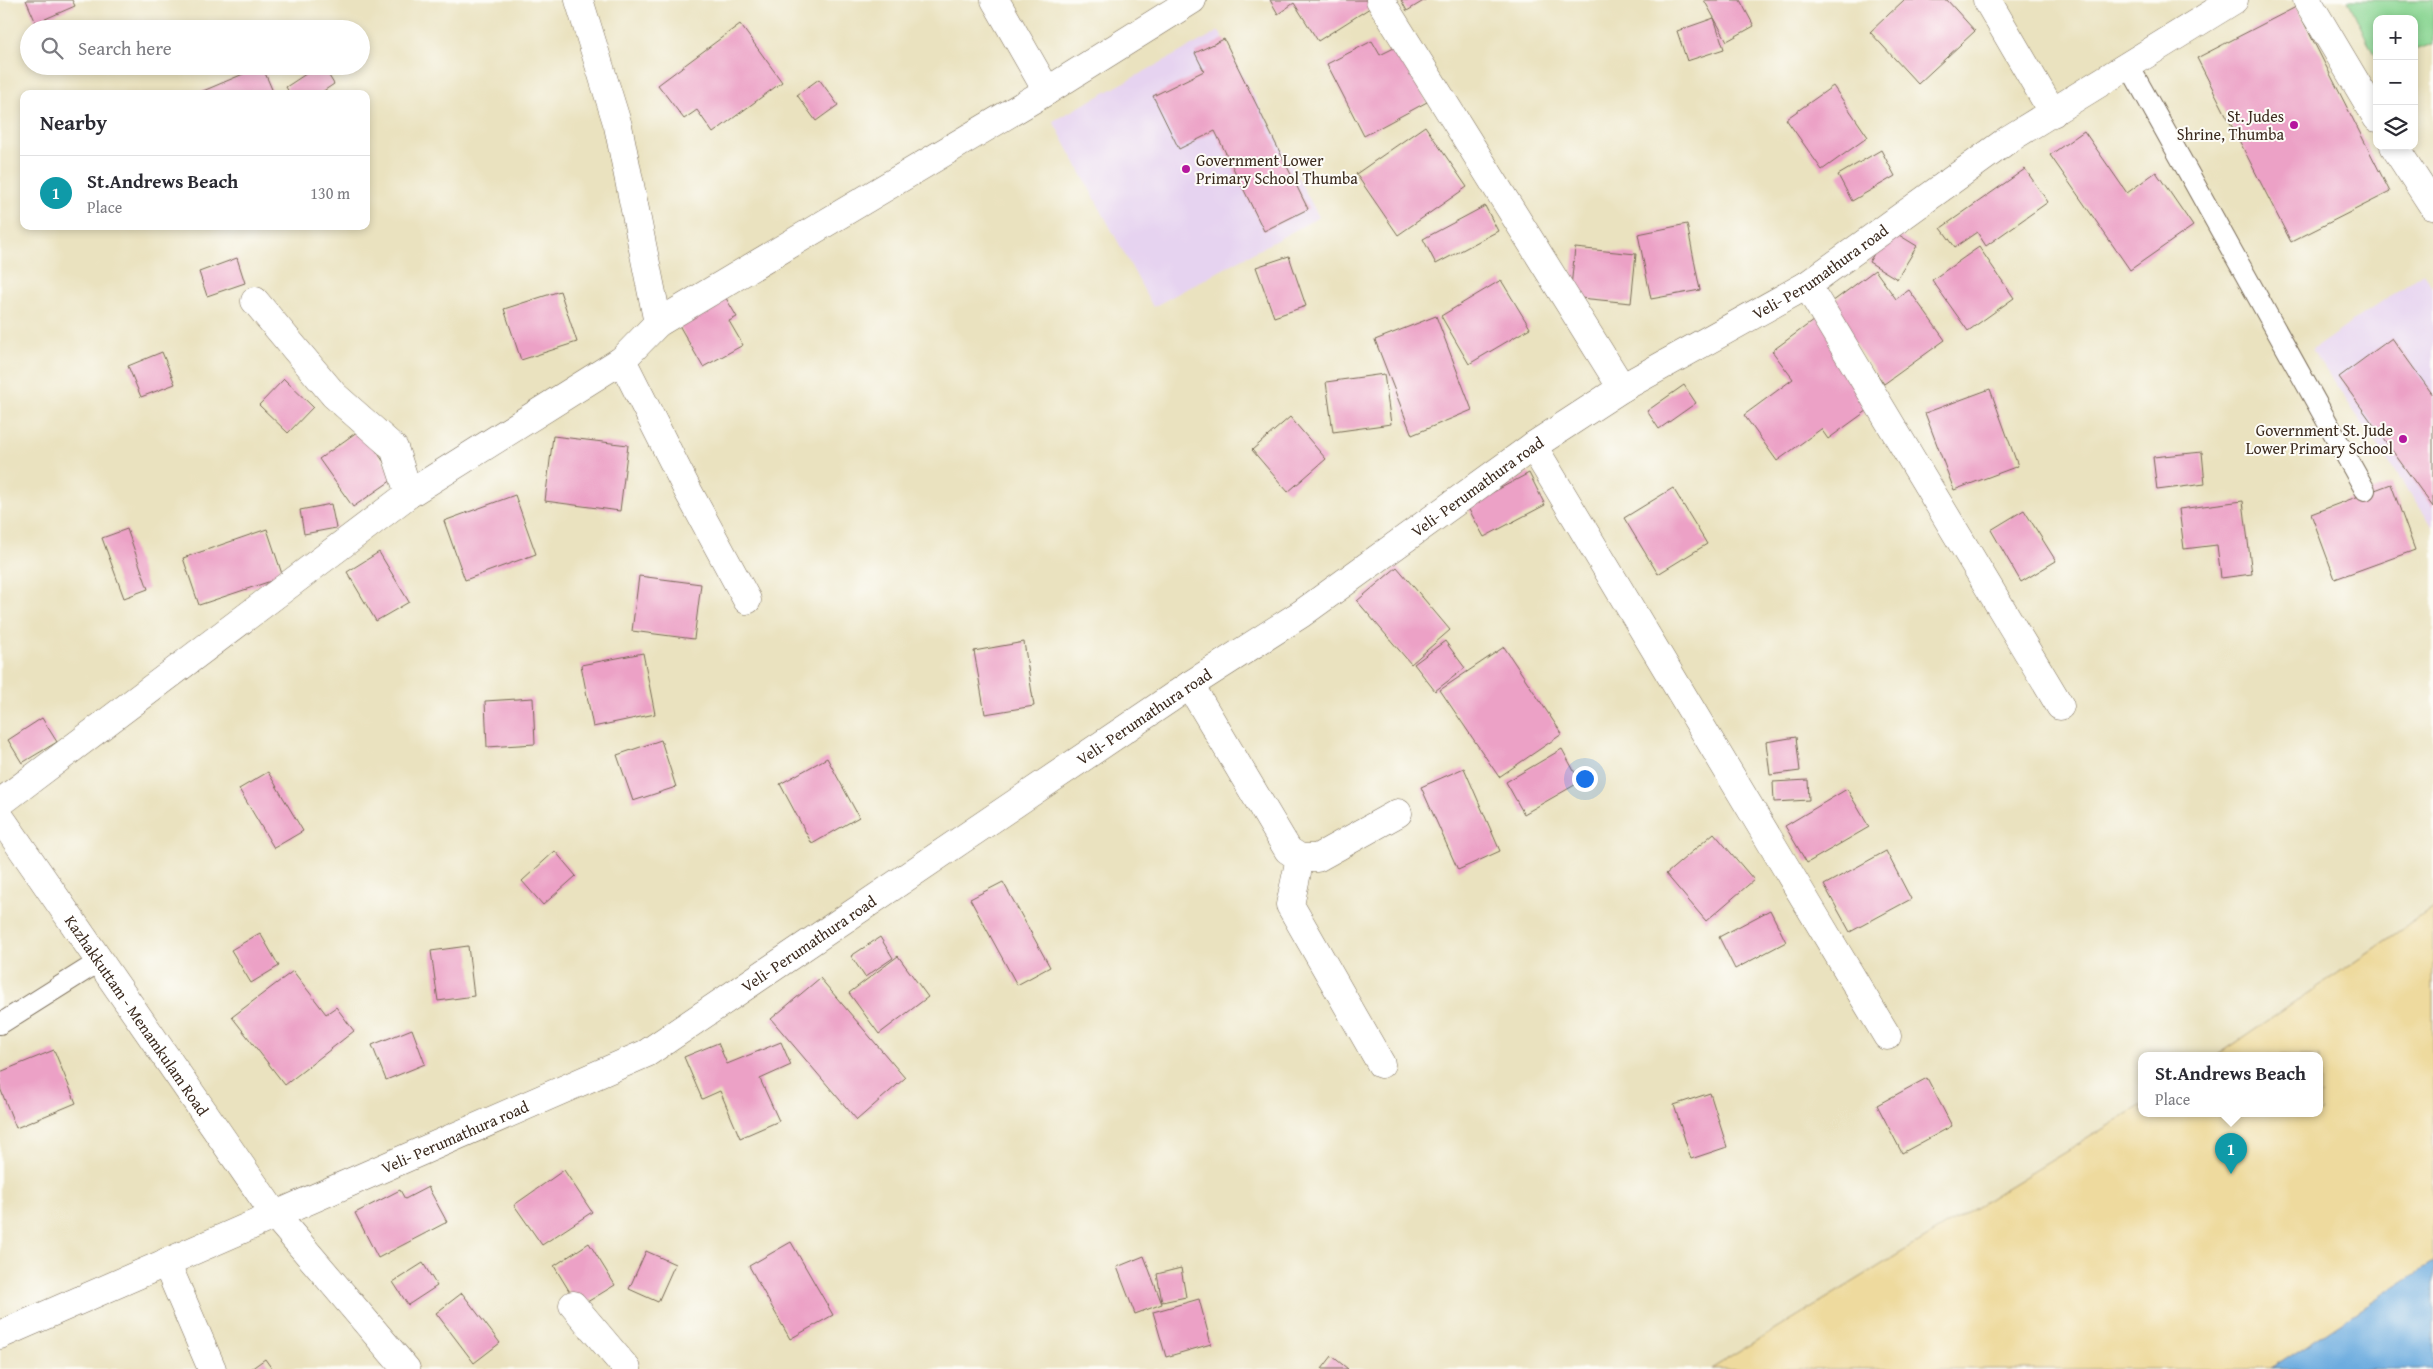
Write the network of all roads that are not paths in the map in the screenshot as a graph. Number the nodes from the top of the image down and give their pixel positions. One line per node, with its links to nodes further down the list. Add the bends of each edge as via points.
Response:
1 (579, 0): 16 (street, via 618,126)
2 (995, 0): 9 (street)
3 (1192, 0): 9 (street)
4 (1380, 0): 18 (street)
5 (1987, 0): 11 (street)
6 (2234, 0): 8 (street, Veli- Perumathura road)
7 (2307, 0): 10 (street)
8 (2128, 64): 11 (street, Veli- Perumathura road); 20 (lane)
9 (1047, 91): 16 (street)
10 (2373, 111)
11 (2053, 113): 14 (street, Veli- Perumathura road, via 2009,139)
12 (2397, 150): 13 (street)
13 (2433, 206)
14 (1807, 285): 18 (street, Veli- Perumathura road); 24 (street)
15 (255, 302): 21 (street, via 334,395 394,448)
16 (658, 323): 17 (street)
17 (622, 360): 21 (street); 22 (street)
18 (1622, 388): 19 (street, Veli- Perumathura road)
19 (1533, 446): 23 (street, Veli- Perumathura road, via 1301,614); 31 (street)
20 (2365, 490)
21 (409, 494): 25 (street)
22 (747, 600)
23 (1190, 685): 28 (street, via 1288,850); 33 (street, Veli- Perumathura road, via 647,1053)
24 (2060, 706)
25 (0, 803)
26 (1398, 813): 28 (street, via 1317,858)
27 (0, 817): 29 (street, Kazhakkuttam - Menamkulam Road)
28 (1300, 858): 32 (street, via 1290,905)
29 (100, 961): 30 (lane); 33 (street, Kazhakkuttam - Menamkulam Road)
30 (0, 1024)
31 (1887, 1036)
32 (1381, 1064)
33 (275, 1215): 34 (street, Veli- Perumathura road); 38 (street, Kazhakkuttam - Menamkulam Road)
34 (166, 1262): 36 (street, Veli- Perumathura road); 37 (street)
35 (573, 1306): 39 (street)
36 (0, 1335)
37 (212, 1369)
38 (406, 1369)
39 (627, 1369)

